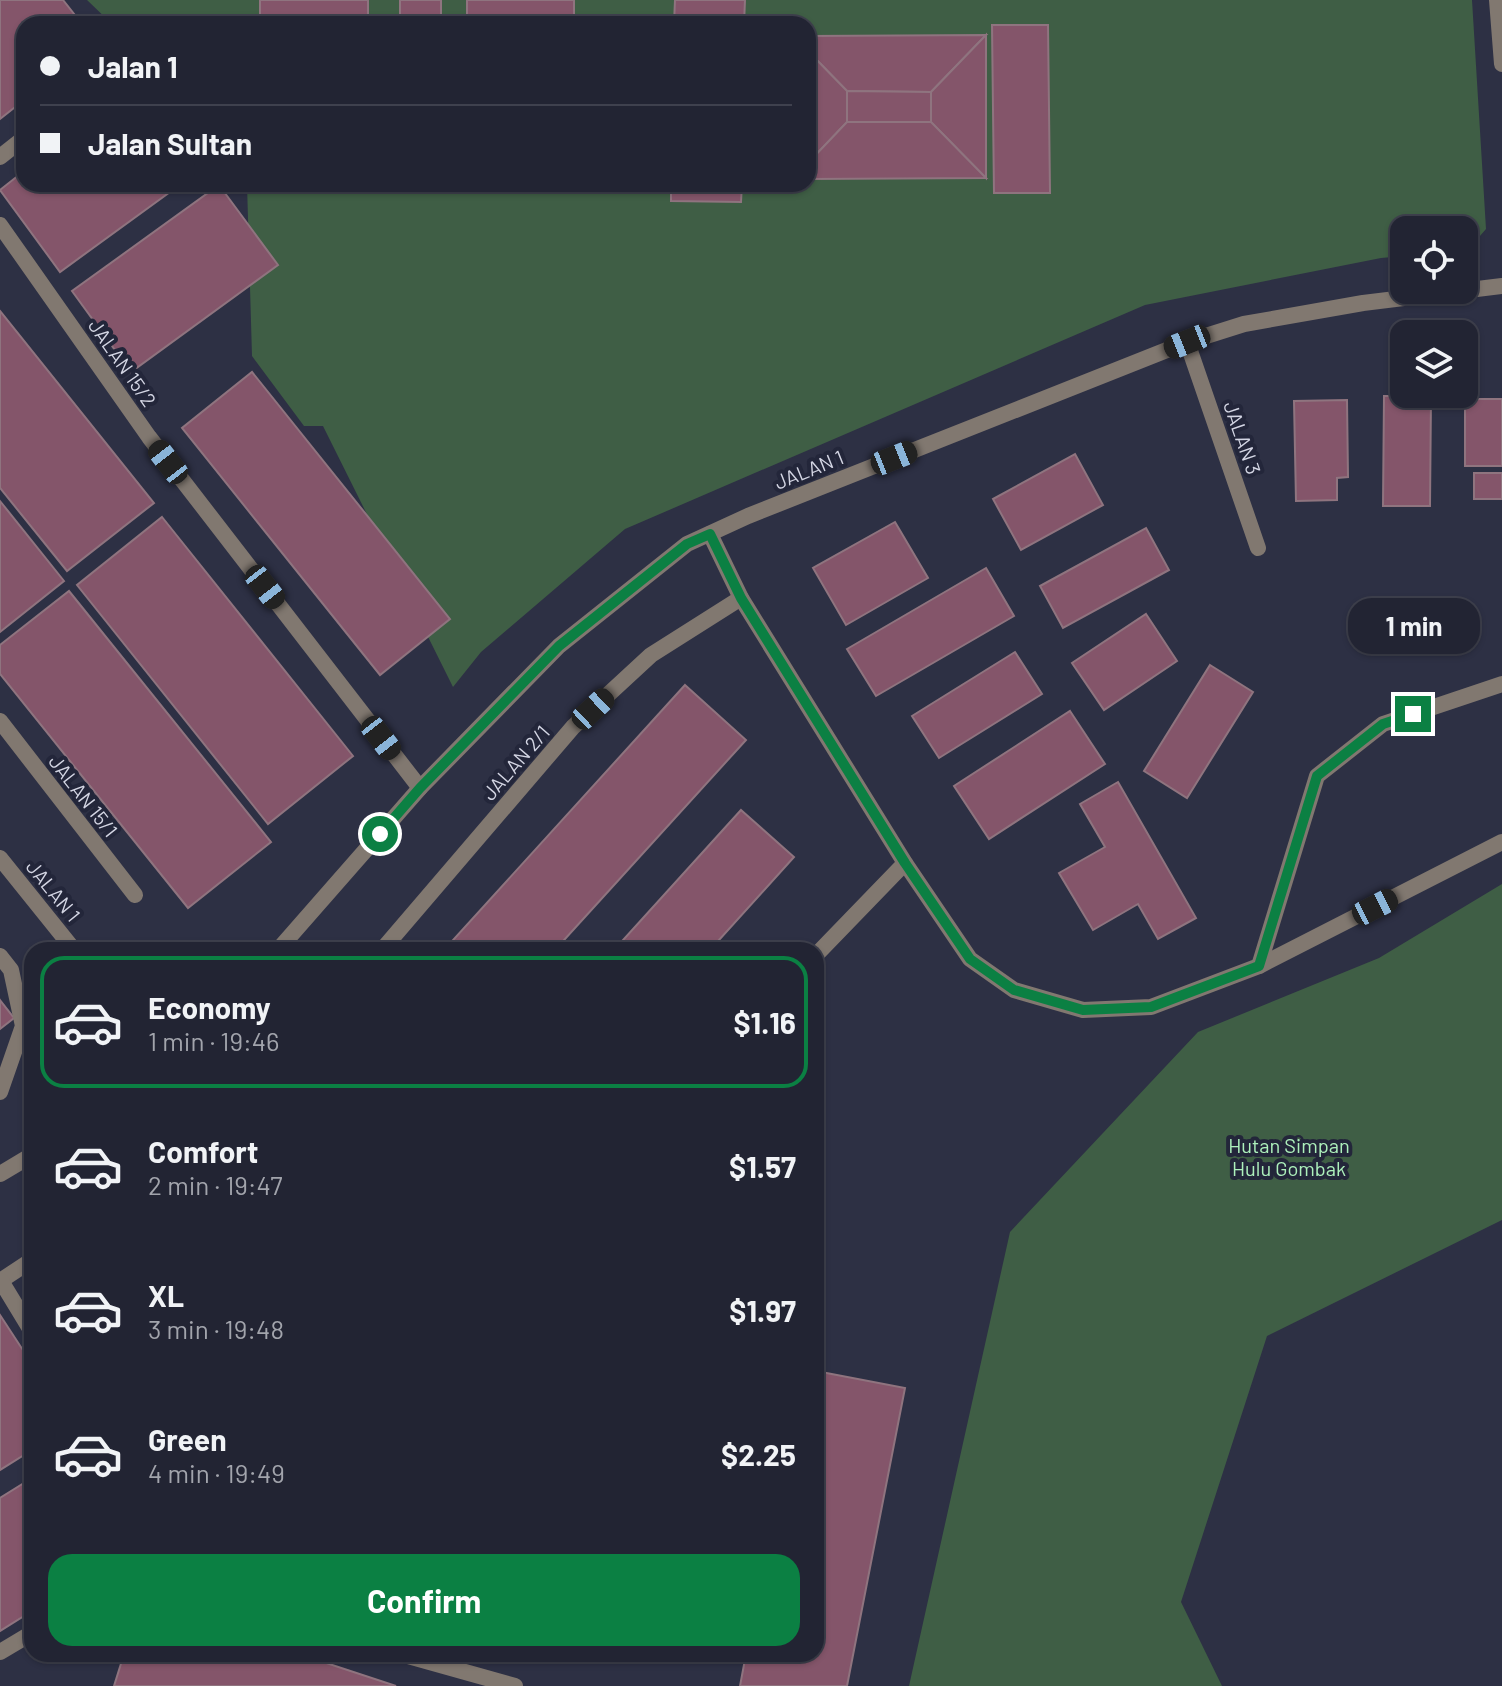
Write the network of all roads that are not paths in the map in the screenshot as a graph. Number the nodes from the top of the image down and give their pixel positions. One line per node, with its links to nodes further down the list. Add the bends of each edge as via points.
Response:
1 (1497, 0): 2 (street)
2 (1502, 64)
3 (16, 144): 4 (street)
4 (0, 157)
5 (0, 225): 13 (street, JALAN 15/2, via 149,437)
6 (1502, 286): 7 (street, JALAN 1, via 1333,308 1244,324)
7 (1187, 342): 8 (street, JALAN 1); 9 (street, JALAN 3)
8 (710, 534): 10 (street); 13 (street, JALAN 1, via 687,544 559,646)
9 (1258, 548)
10 (741, 598): 16 (street); 20 (street, JALAN 2/1, via 651,655 573,727)
11 (1502, 684): 23 (street, via 1383,724 1317,776)
12 (0, 721): 17 (street, JALAN 15/1)
13 (420, 788): 19 (street, JALAN 1)
14 (1502, 842): 23 (street)
15 (0, 858): 18 (street, JALAN 1)
16 (905, 863): 21 (street); 23 (street, via 970,959 1014,990 1083,1010 1151,1007)
17 (135, 895)
18 (68, 942)
19 (285, 942)
20 (389, 942)
21 (824, 947)
22 (0, 956): 24 (street, via 11,970 23,1026)
23 (1259, 966)
24 (0, 1092)
25 (24, 1160): 26 (street)
26 (0, 1174)
27 (24, 1265): 28 (street)
28 (1, 1281): 29 (street)
29 (24, 1319)
30 (24, 1638): 31 (street)
31 (0, 1652)
32 (430, 1662): 33 (street)
33 (515, 1686)

